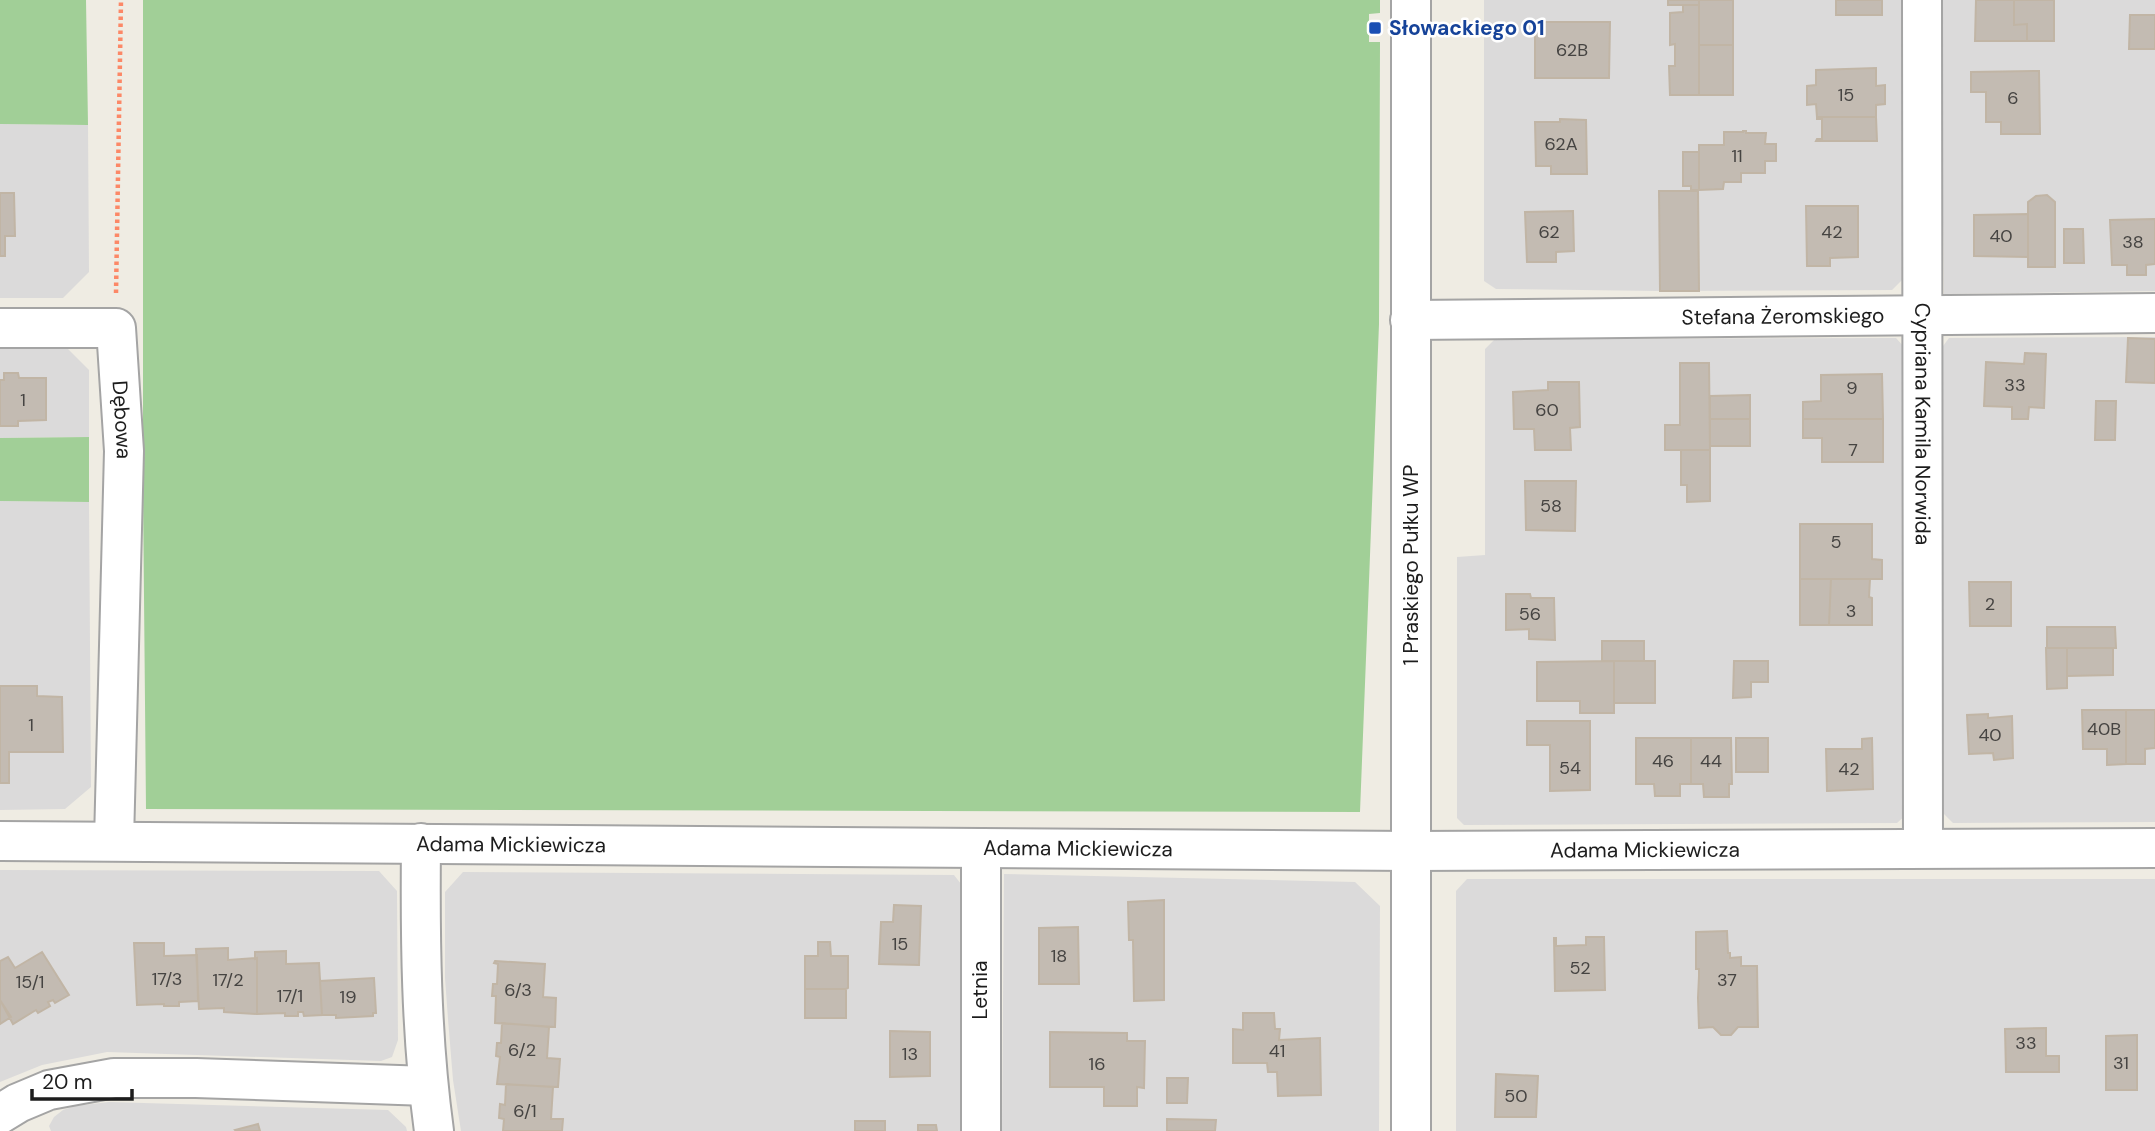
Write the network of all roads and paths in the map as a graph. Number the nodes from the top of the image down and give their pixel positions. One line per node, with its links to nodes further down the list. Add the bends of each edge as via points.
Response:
1 (121, 0): 8 (path)
2 (1411, 0): 6 (street, 1 Praskiego Pułku WP)
3 (1922, 0): 5 (street, Cypriana Kamila Norwida)
4 (2155, 313): 5 (street, Stefana Żeromskiego)
5 (1922, 316): 6 (street, Stefana Żeromskiego); 12 (street, Cypriana Kamila Norwida)
6 (1410, 320): 15 (street, 1 Praskiego Pułku WP)
7 (0, 328): 8 (street)
8 (116, 328): 10 (street, Dębowa, via 124,451)
9 (0, 841): 10 (street, Adama Mickiewicza)
10 (114, 841): 11 (street, Adama Mickiewicza)
11 (421, 843): 14 (street, Adama Mickiewicza); 16 (street)
12 (1923, 848): 13 (street, Adama Mickiewicza); 15 (street, Adama Mickiewicza)
13 (2155, 848)
14 (981, 849): 15 (street, Adama Mickiewicza); 19 (street, Letnia)
15 (1412, 851): 20 (street, 1 Praskiego Pułku WP)
16 (428, 1086): 17 (street, via 114,1078 49,1090); 18 (street)
17 (15, 1116)
18 (434, 1131)
19 (981, 1131)
20 (1411, 1131)

